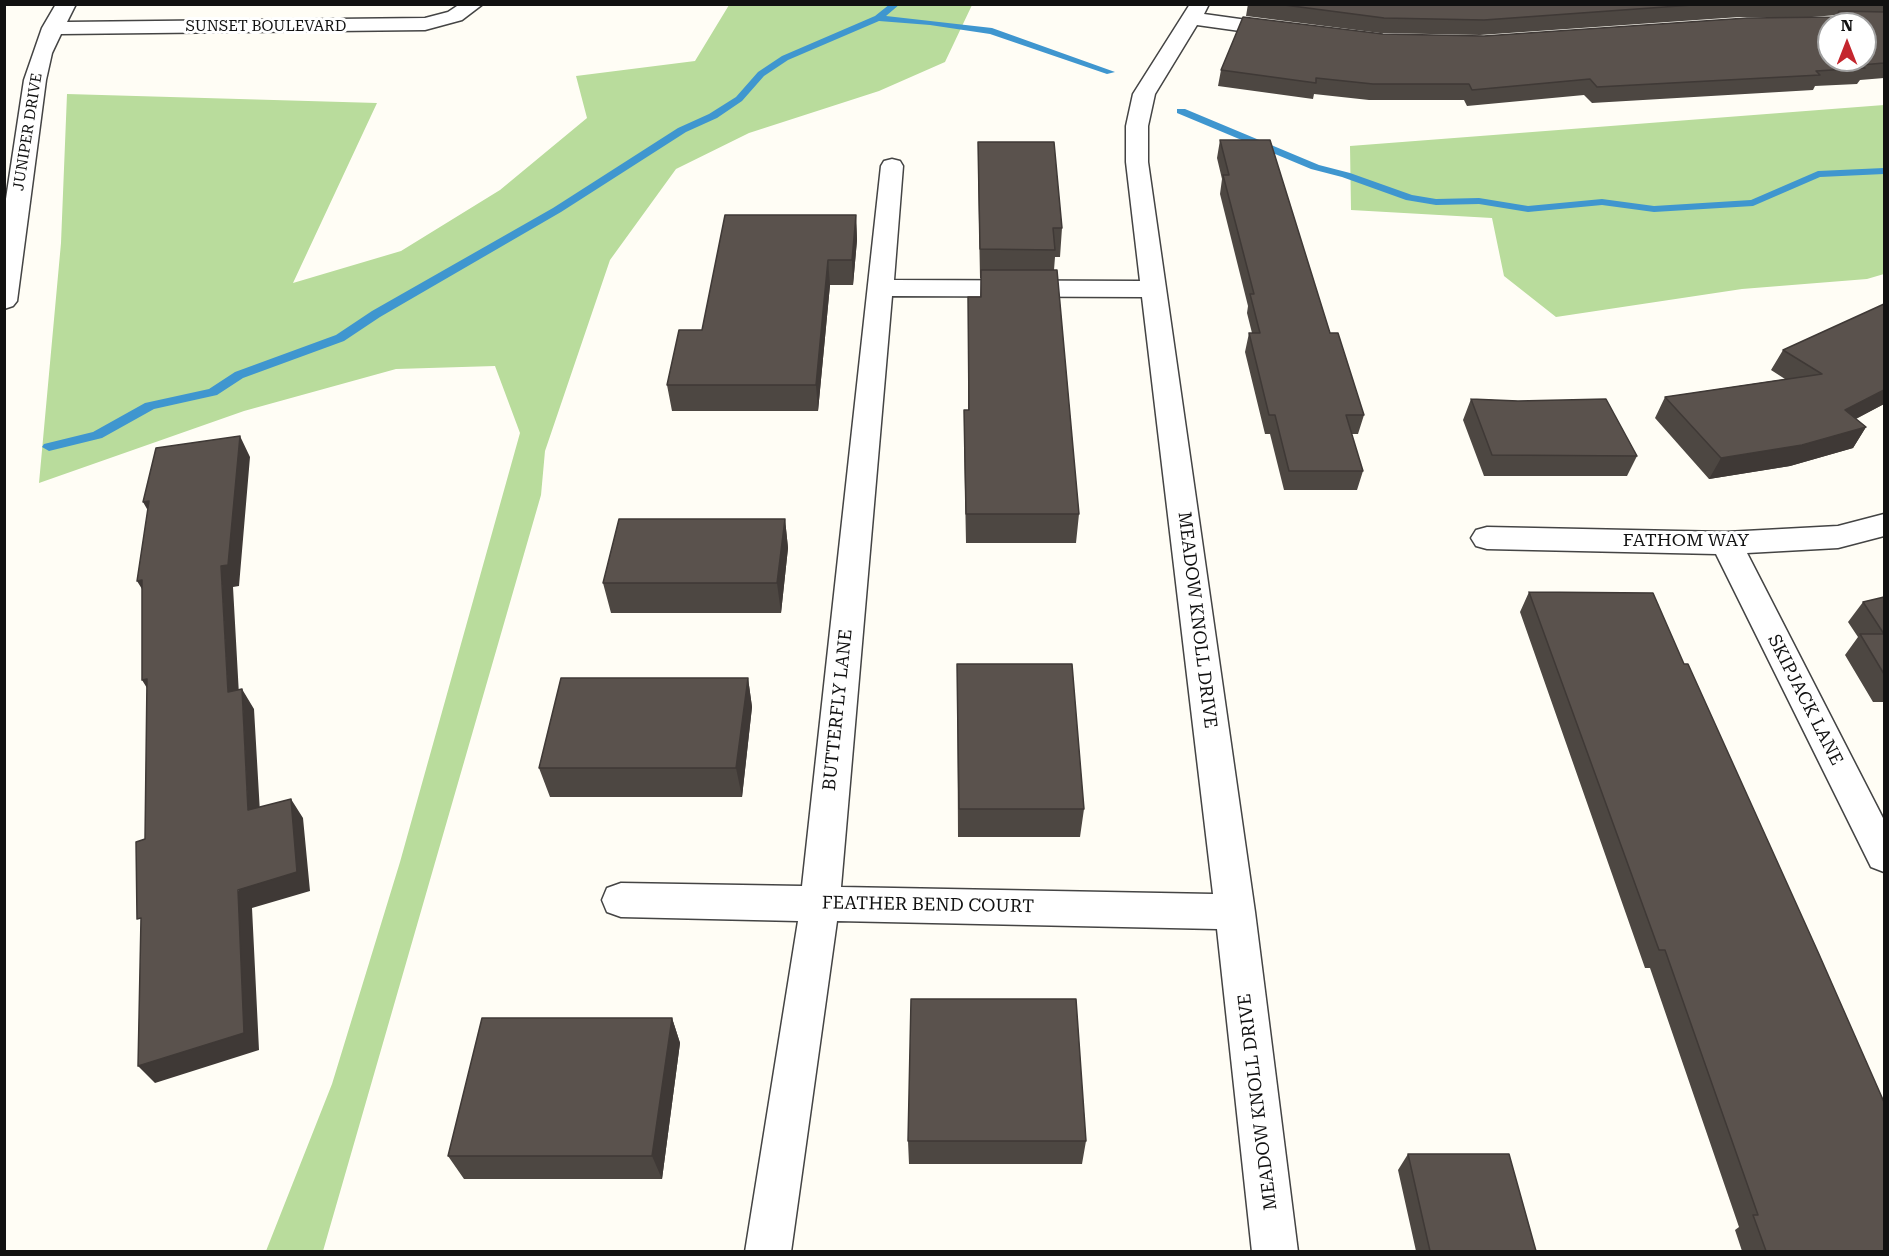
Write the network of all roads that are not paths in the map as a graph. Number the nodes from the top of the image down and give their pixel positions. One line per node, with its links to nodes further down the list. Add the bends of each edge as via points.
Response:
1 (66, 4): 4 (street, JUNIPER DRIVE)
2 (474, 4): 4 (street, SUNSET BOULEVARD, via 455,16 415,24)
3 (1196, 11): 5 (street); 8 (street, MEADOW KNOLL DRIVE, via 1147,88 1137,126 1137,162)
4 (52, 28): 9 (street, JUNIPER DRIVE, via 35,80)
5 (1298, 33)
6 (892, 165): 7 (street, BUTTERFLY LANE)
7 (881, 288): 8 (street); 15 (street, BUTTERFLY LANE)
8 (1154, 289): 16 (street, MEADOW KNOLL DRIVE)
9 (4, 301)
10 (1884, 525): 12 (street, FATHOM WAY, via 1838,537)
11 (1487, 538): 12 (street, FATHOM WAY)
12 (1726, 543): 13 (street, SKIPJACK LANE)
13 (1884, 856)
14 (621, 900): 15 (street, FEATHER BEND COURT)
15 (820, 903): 16 (street, FEATHER BEND COURT); 17 (street, BUTTERFLY LANE)
16 (1235, 912): 18 (street, MEADOW KNOLL DRIVE)
17 (768, 1251)
18 (1275, 1251)

